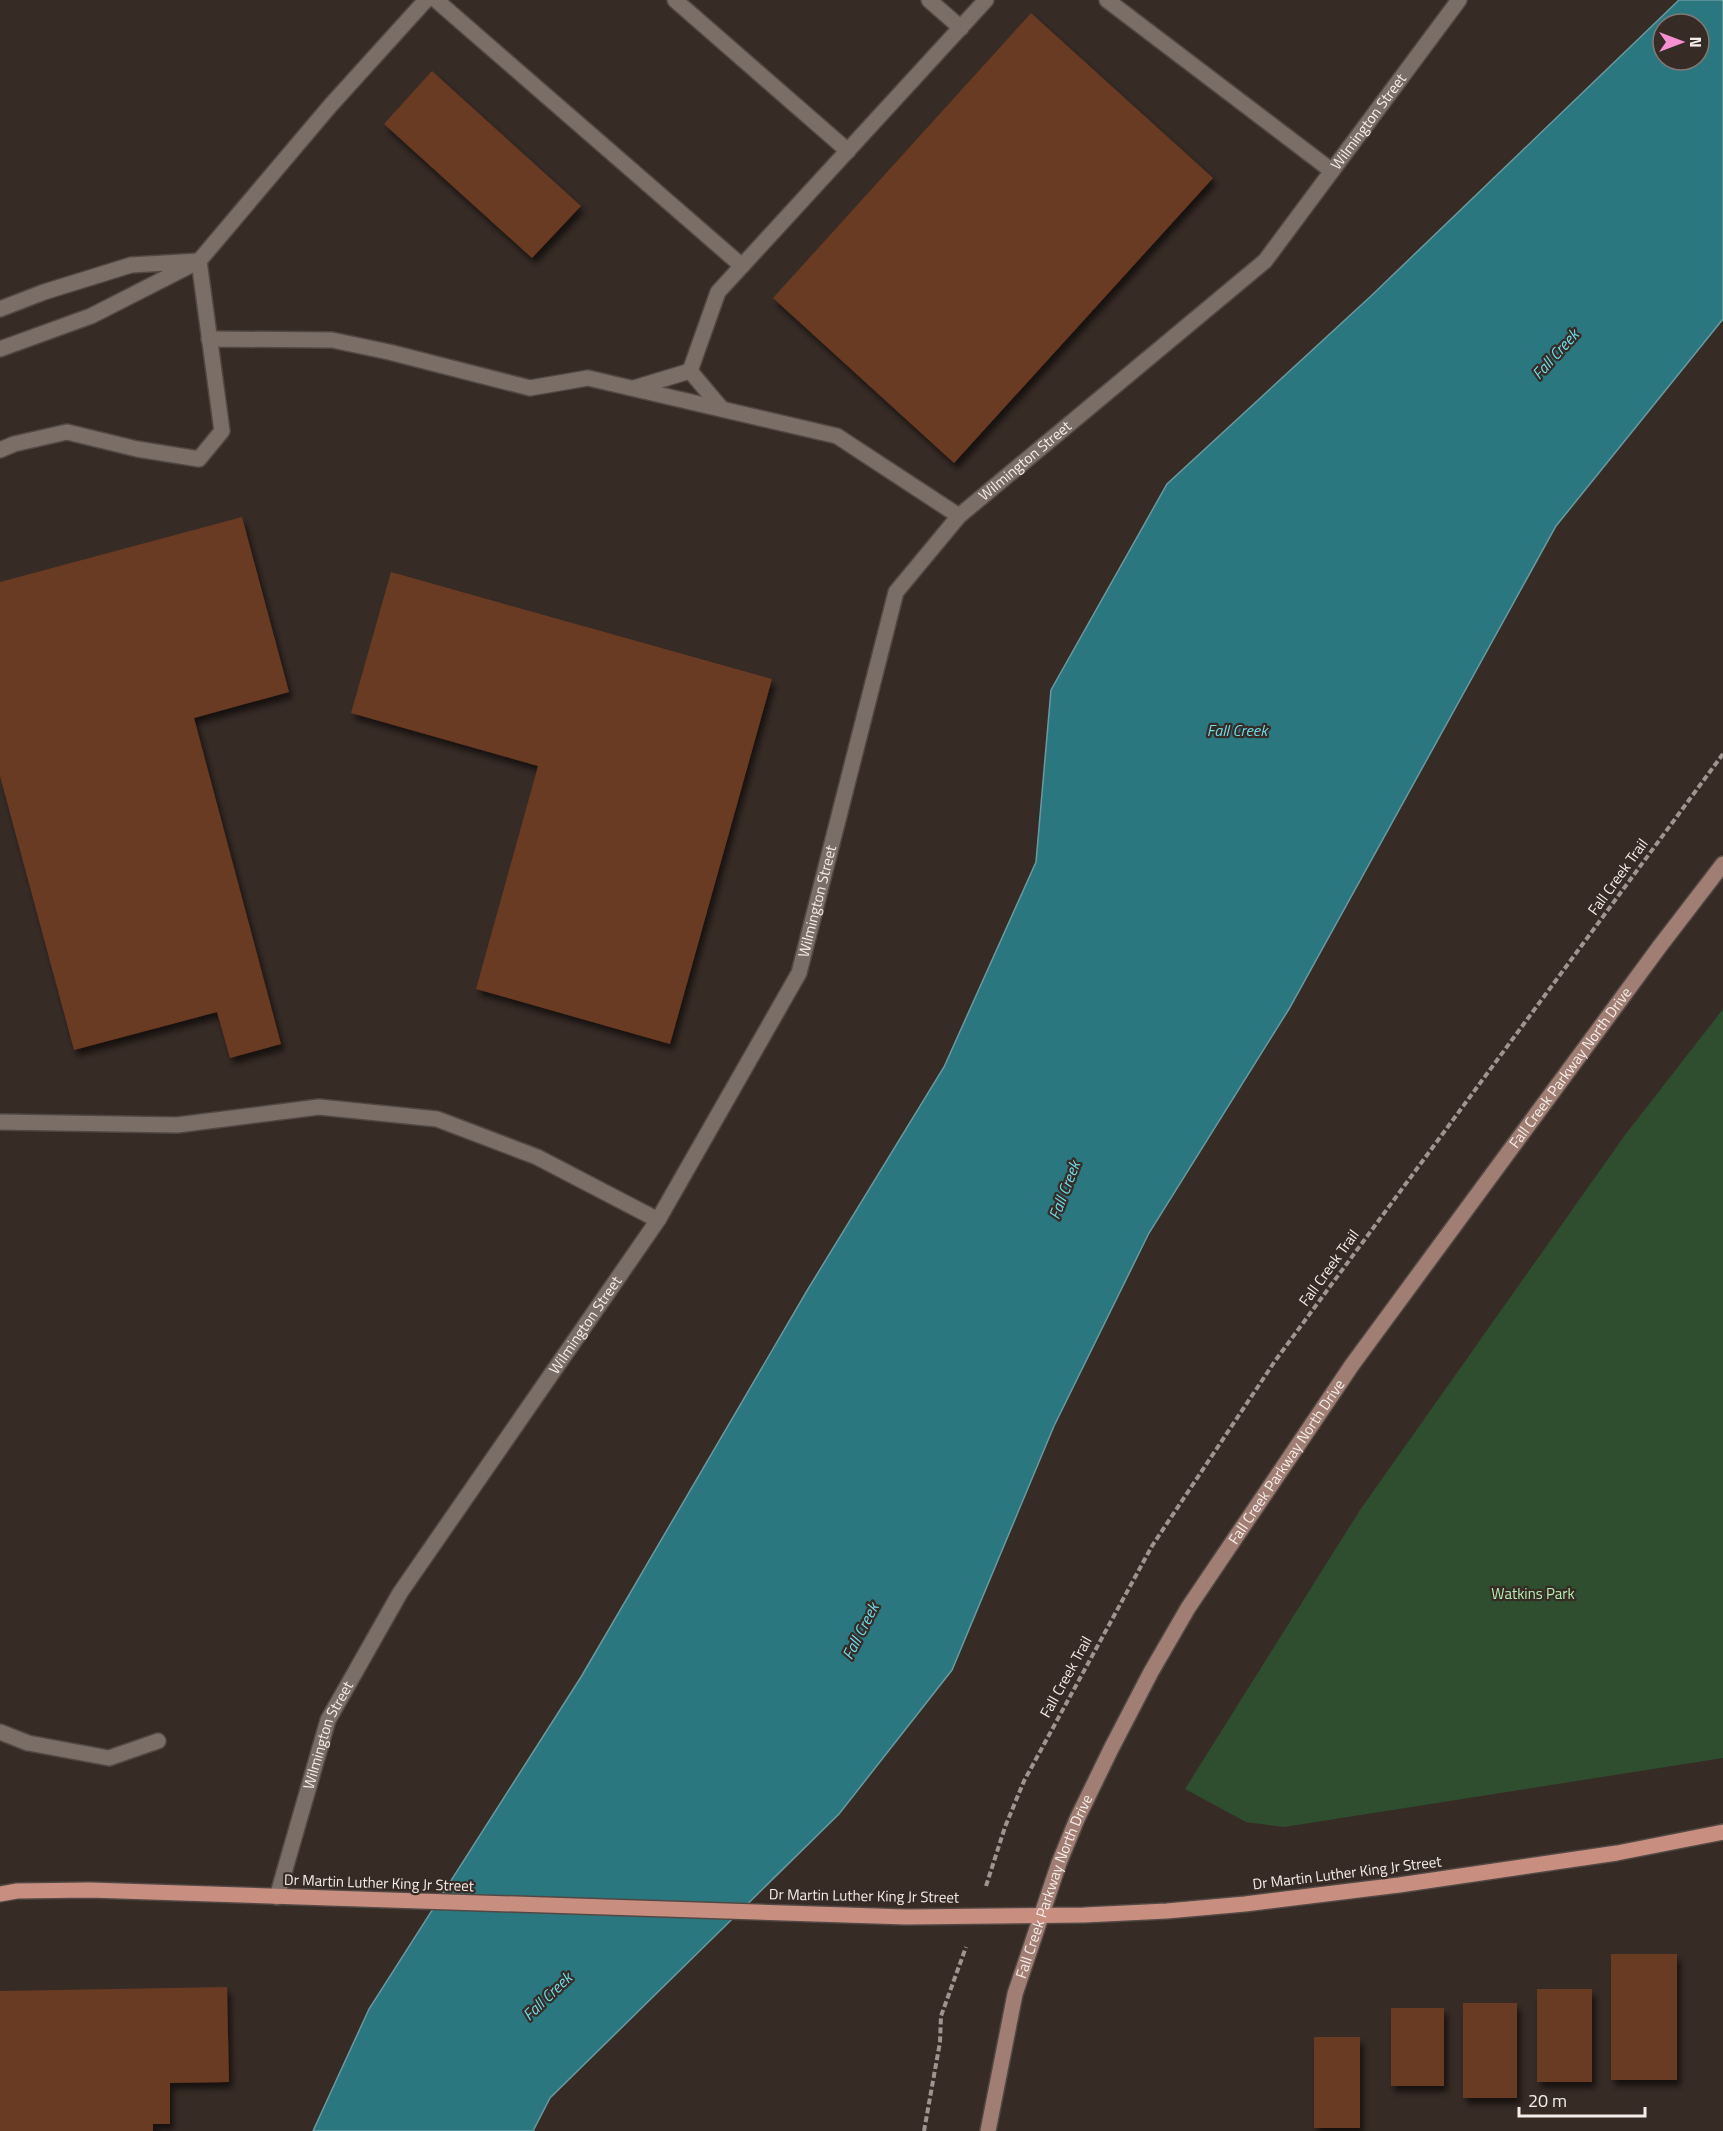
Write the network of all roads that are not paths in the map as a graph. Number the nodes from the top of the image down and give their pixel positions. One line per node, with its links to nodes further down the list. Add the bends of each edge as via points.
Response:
1 (426, 0): 11 (street)
2 (436, 0): 12 (street)
3 (675, 0): 9 (street)
4 (929, 0): 8 (street)
5 (986, 0): 8 (street)
6 (1107, 0): 10 (street)
7 (1459, 0): 10 (street, Wilmington Street)
8 (961, 28): 9 (street)
9 (848, 151): 12 (street)
10 (1332, 171): 20 (street, Wilmington Street, via 1265,261)
11 (199, 261): 13 (street, via 131,265); 14 (street); 15 (street, via 91,316)
12 (742, 266): 16 (street, via 717,292)
13 (0, 309)
14 (209, 339): 17 (street, via 332,340 530,388 588,378); 19 (street, via 222,431 199,459 67,432)
15 (0, 349)
16 (690, 371): 17 (street); 18 (street)
17 (634, 388): 18 (street)
18 (722, 409): 20 (street, via 837,436)
19 (0, 450)
20 (959, 516): 23 (street, Wilmington Street, via 896,592 799,973)
21 (1723, 864): 29 (street, Fall Creek Parkway North Drive, via 1352,1365 1188,1608 1077,1819)
22 (0, 1122): 23 (street, via 177,1125 319,1107 437,1119 537,1156)
23 (658, 1220): 28 (street, Wilmington Street, via 400,1593 328,1720)
24 (0, 1732): 25 (street, via 28,1743 110,1758)
25 (158, 1742)
26 (1723, 1832): 29 (main road, Dr Martin Luther King Jr Street, via 1617,1853 1293,1899 1167,1911)
27 (0, 1894): 28 (main road, Dr Martin Luther King Jr Street, via 90,1890)
28 (277, 1897): 29 (main road, Dr Martin Luther King Jr Street, via 906,1917)
29 (1040, 1916): 30 (street, Fall Creek Parkway North Drive, via 1015,1994)
30 (988, 2131)

